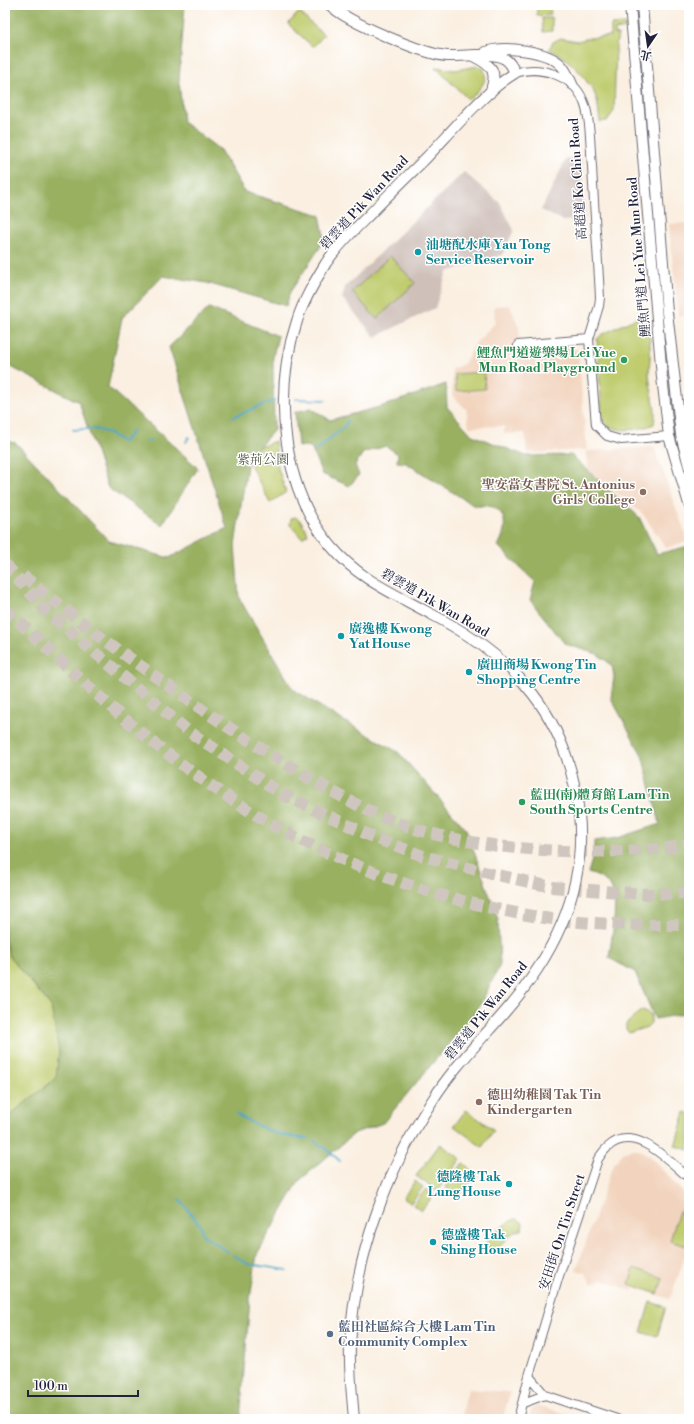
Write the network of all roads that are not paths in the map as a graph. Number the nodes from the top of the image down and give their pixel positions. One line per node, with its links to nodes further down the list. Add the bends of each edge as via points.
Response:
1 (330, 5): 4 (main road, via 352,20 425,50 448,56)
2 (630, 5): 11 (main road, 鯉魚門道 Lei Yue Mun Road, via 658,337)
3 (642, 5): 10 (main road, 鯉魚門道 Lei Yue Mun Road, via 667,312)
4 (473, 56): 5 (main road, via 504,58); 6 (main road, via 490,50 519,50 540,54 561,65); 7 (main road, via 490,66 493,72 495,77)
5 (515, 73): 6 (street, 高超道 Ko Chiu Road, via 530,70 548,72); 7 (main road, 碧雲道 Pik Wan Road)
6 (572, 84): 8 (street, 高超道 Ko Chiu Road, via 584,101 590,134 600,298)
7 (490, 93): 18 (main road, 碧雲道 Pik Wan Road, via 348,236 328,261 297,319 289,353 285,404 287,441 293,473 302,499 319,530 339,556 368,580 450,624 507,664 549,718 564,745 573,779 580,827 580,852 573,892 567,915 553,944 516,999 433,1099 404,1150 379,1210 361,1264 353,1310 350,1358)
8 (589, 339): 9 (street); 11 (street, 高超道 Ko Chiu Road, via 595,420 599,428 607,436 621,440)
9 (518, 345)
10 (681, 435): 11 (main road, 高超道 Ko Chiu Road); 12 (main road, 鯉魚門道 Lei Yue Mun Road)
11 (669, 436): 13 (main road, 鯉魚門道 Lei Yue Mun Road)
12 (689, 466)
13 (689, 504)
14 (689, 1178): 15 (street, 安田街 On Tin Street, via 647,1144 627,1139 608,1147 598,1159)
15 (529, 1376): 16 (street); 17 (street, 安田街 On Tin Street)
16 (545, 1395): 17 (street); 20 (street)
17 (523, 1403): 19 (street, 安田街 On Tin Street)
18 (354, 1419)
19 (518, 1419)
20 (617, 1419)

